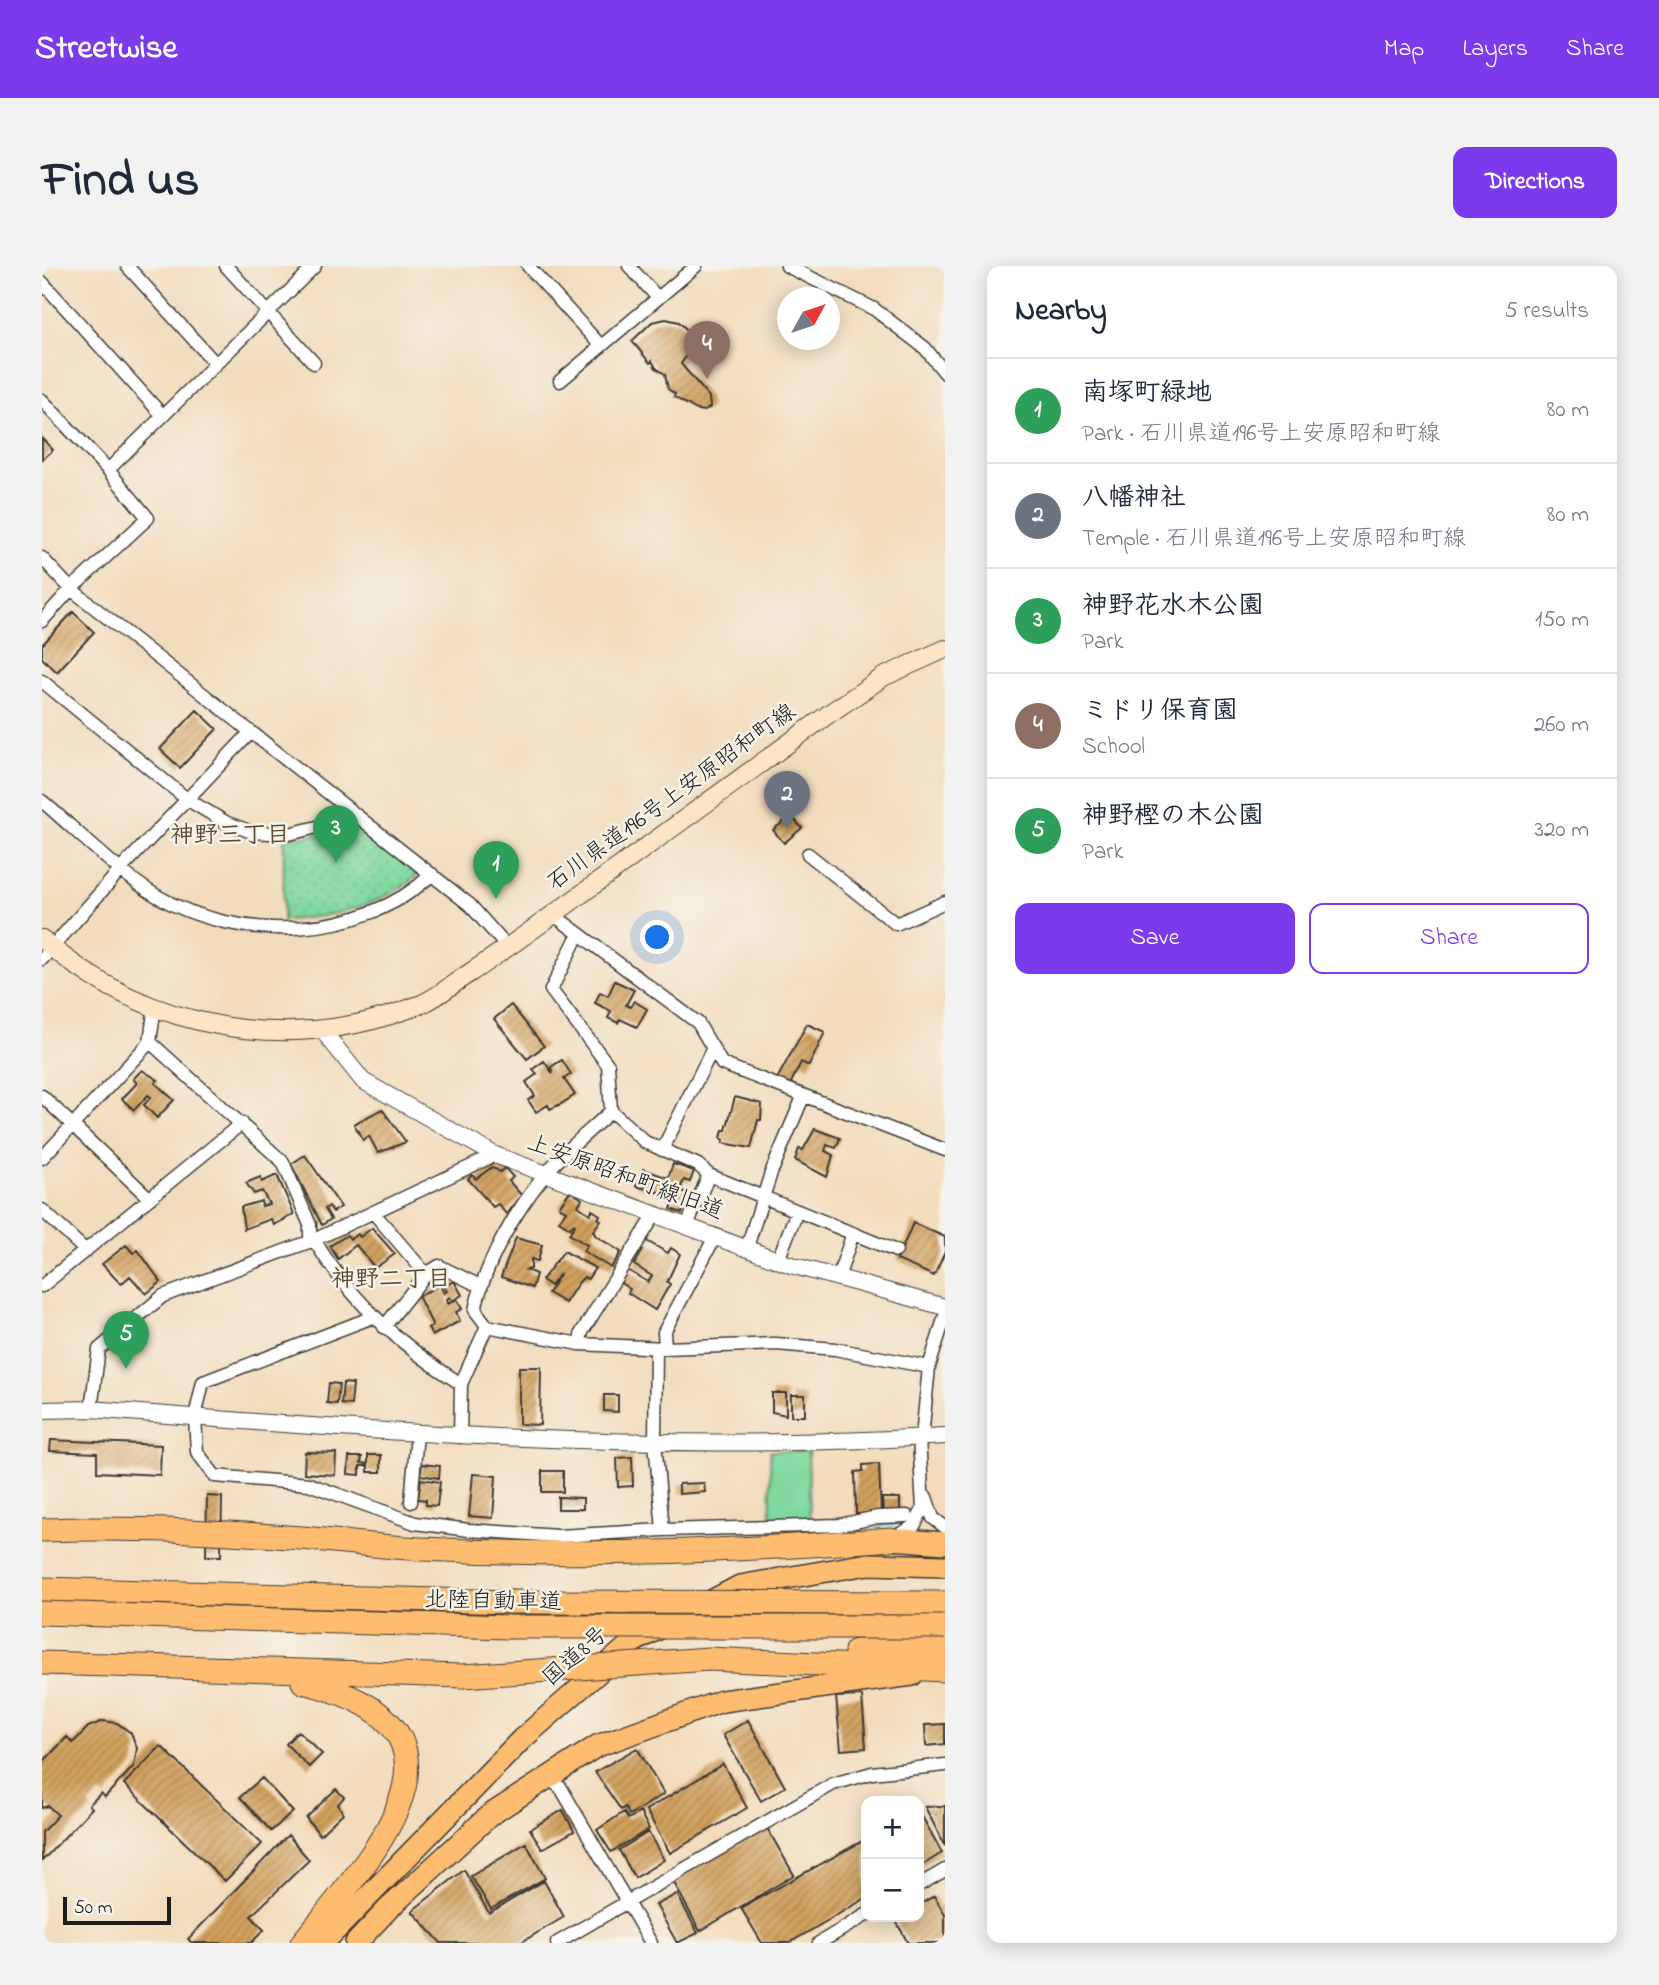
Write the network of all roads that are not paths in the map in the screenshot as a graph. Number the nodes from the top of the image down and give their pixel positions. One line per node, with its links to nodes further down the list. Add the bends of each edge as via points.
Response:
1 (127, 266): 13 (street)
2 (226, 266): 10 (street)
3 (315, 266): 10 (street)
4 (528, 266): 11 (street)
5 (629, 266): 9 (street)
6 (696, 266): 9 (street)
7 (787, 266): 14 (street, via 874,309 925,348)
8 (42, 282): 17 (street)
9 (658, 298): 11 (street)
10 (268, 312): 12 (street); 13 (street)
11 (601, 346): 15 (street)
12 (314, 363)
13 (216, 364): 17 (street)
14 (945, 373)
15 (560, 381)
16 (42, 400): 18 (street)
17 (163, 416): 18 (street)
18 (108, 470): 20 (street, via 148,518)
19 (42, 558): 20 (street)
20 (71, 589): 21 (street); 24 (street)
21 (42, 621)
22 (945, 649): 32 (main road, 石川県道196号上安原昭和町線, via 883,677 830,713)
23 (42, 681): 25 (street)
24 (251, 732): 25 (street); 27 (street)
25 (188, 800): 27 (street, via 252,832 289,834 341,821); 29 (street)
26 (42, 801): 29 (street)
27 (351, 811): 30 (street)
28 (808, 855): 31 (street, via 896,924)
29 (122, 868): 30 (street, via 157,896 253,928 304,927 362,915 403,897); 35 (street)
30 (432, 874): 34 (street, via 470,905)
31 (945, 902)
32 (554, 915): 33 (street); 34 (main road, 石川県道196号上安原昭和町線)
33 (578, 935): 39 (street, via 698,1023); 42 (street, via 551,990 608,1065)
34 (508, 948): 37 (main road, 石川県道196号上安原昭和町線, via 425,1002)
35 (45, 949): 36 (main road, 石川県道196号上安原昭和町線, via 131,999)
36 (155, 1006): 37 (main road, 石川県道196号上安原昭和町線, via 224,1027 261,1032); 38 (street)
37 (323, 1031): 47 (street, 上安原昭和町線旧道, via 363,1081)
38 (150, 1042): 43 (street); 44 (street)
39 (713, 1048): 41 (street, via 722,1064); 45 (street)
40 (42, 1096): 44 (street)
41 (803, 1097): 46 (street); 52 (street)
42 (611, 1111): 45 (street, via 645,1142); 49 (street)
43 (242, 1123): 51 (street); 60 (street, via 283,1163 310,1225)
44 (73, 1125): 48 (street); 51 (street)
45 (662, 1150): 50 (street, via 698,1165)
46 (945, 1150)
47 (495, 1155): 49 (street, 上安原昭和町線旧道); 55 (street)
48 (42, 1158)
49 (546, 1173): 56 (street, 上安原昭和町線旧道); 68 (street, via 520,1208)
50 (709, 1175): 52 (street); 57 (street)
51 (149, 1198): 62 (street)
52 (765, 1198): 54 (street); 61 (street)
53 (42, 1210): 62 (street)
54 (797, 1211): 58 (street); 64 (street)
55 (373, 1212): 60 (street); 65 (street)
56 (656, 1213): 57 (street, 上安原昭和町線旧道); 74 (street)
57 (687, 1225): 59 (street, 上安原昭和町線旧道)
58 (853, 1233): 63 (street); 66 (street)
59 (716, 1235): 61 (street, 上安原昭和町線旧道); 75 (street, via 664,1332)
60 (312, 1241): 71 (street); 78 (street, via 163,1296 99,1349)
61 (747, 1247): 64 (street, 上安原昭和町線旧道)
62 (86, 1251): 67 (street)
63 (897, 1251)
64 (778, 1260): 66 (street, 上安原昭和町線旧道)
65 (426, 1273): 68 (street, via 439,1266); 73 (street)
66 (838, 1278): 69 (street, 上安原昭和町線旧道)
67 (42, 1286)
68 (480, 1286): 72 (street, via 475,1310)
69 (945, 1307)
70 (945, 1316): 76 (street)
71 (373, 1317): 73 (street); 80 (street, via 203,1382)
72 (487, 1326): 74 (street); 77 (street)
73 (384, 1327): 77 (street)
74 (579, 1343): 75 (street)
75 (661, 1348): 76 (street, via 776,1344 835,1349); 85 (street)
76 (929, 1367): 84 (street)
77 (461, 1384): 83 (street)
78 (90, 1409): 79 (street); 80 (street)
79 (42, 1410)
80 (195, 1418): 81 (street); 90 (street, via 197,1452 215,1476 309,1484 415,1523 470,1530 558,1536)
81 (416, 1434): 83 (street); 86 (street)
82 (945, 1436): 84 (street)
83 (460, 1437): 85 (street)
84 (922, 1437): 85 (street); 88 (street, via 926,1499 933,1518); 91 (street, via 920,1518)
85 (655, 1442): 90 (street)
86 (411, 1502)
87 (907, 1516): 90 (street, via 839,1525)
88 (945, 1527)
89 (42, 1530): 91 (highway, via 121,1529 420,1549 576,1554 699,1552)
90 (663, 1530)
91 (891, 1539): 92 (highway)
92 (945, 1542)
93 (945, 1555): 94 (highway)
94 (868, 1564): 95 (highway, 国道8号); 112 (highway, 国道8号, via 740,1586 633,1642 522,1739)
95 (945, 1566)
96 (42, 1589): 97 (highway, 北陸自動車道, bridge, via 511,1602)
97 (945, 1603)
98 (42, 1614): 99 (highway, 北陸自動車道, bridge, via 508,1627)
99 (945, 1627)
100 (945, 1649): 101 (highway)
101 (709, 1659): 103 (highway); 104 (highway, bridge, via 463,1676)
102 (42, 1663): 104 (highway)
103 (945, 1670): 106 (highway, via 722,1700 597,1745)
104 (260, 1672): 111 (highway, via 342,1692 364,1702 394,1730 406,1767 401,1806 389,1831)
105 (945, 1765): 109 (street, via 872,1773 833,1784)
106 (546, 1777): 109 (street, via 561,1788); 113 (highway, via 490,1815)
107 (945, 1870): 108 (street)
108 (924, 1882)
109 (627, 1902): 114 (street); 115 (street)
110 (861, 1918): 116 (street)
111 (302, 1943)
112 (323, 1943)
113 (356, 1943)
114 (557, 1943)
115 (651, 1943)
116 (818, 1943)

